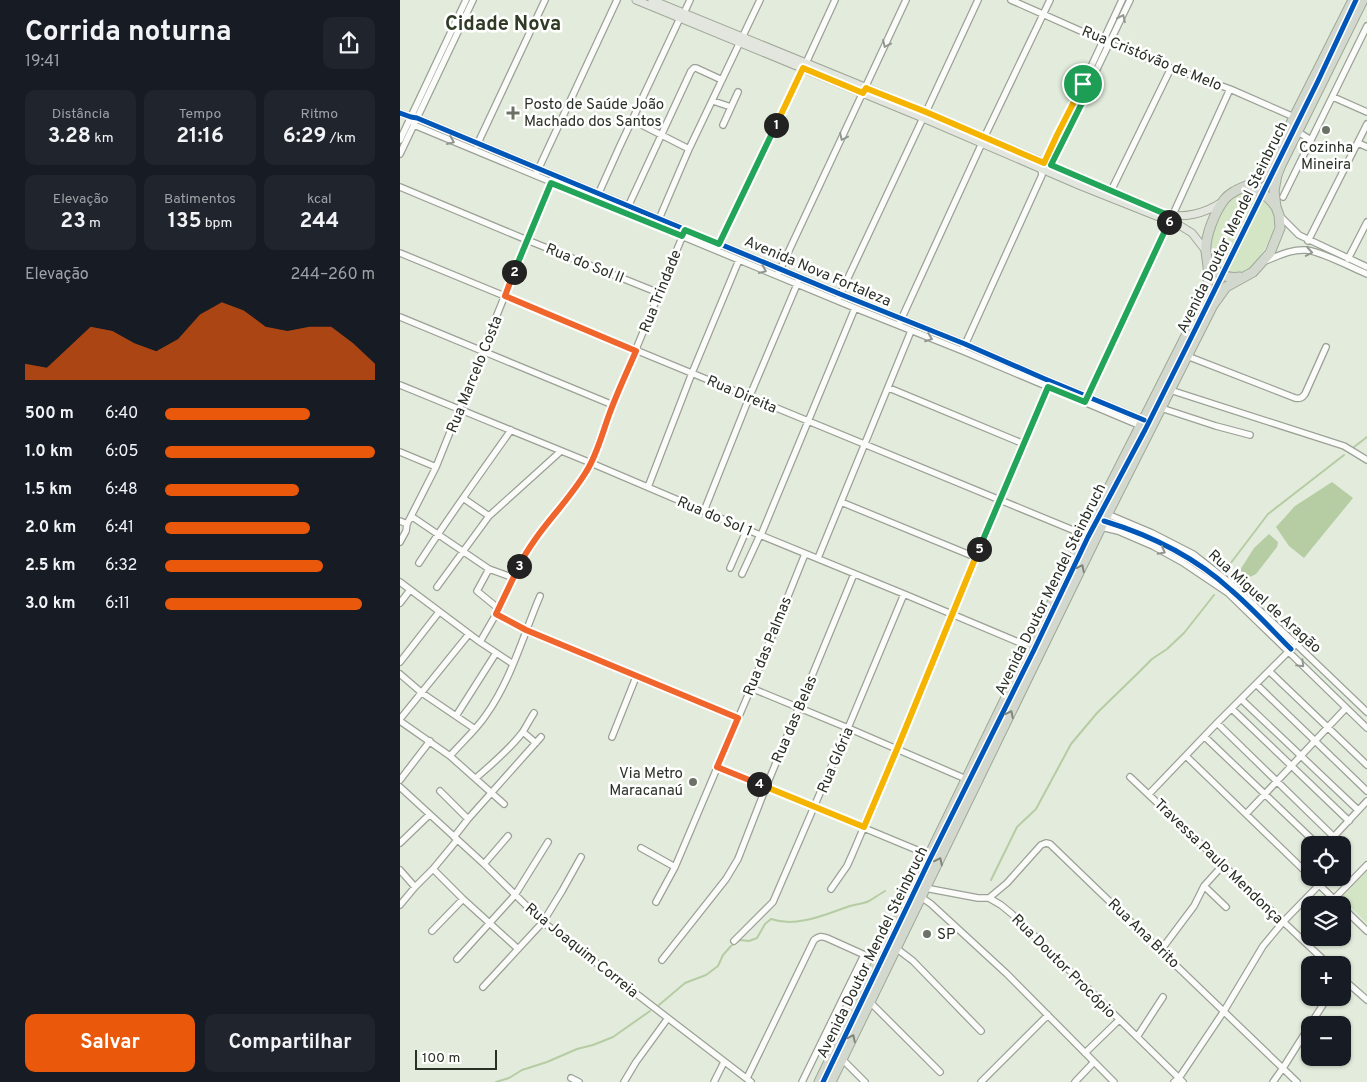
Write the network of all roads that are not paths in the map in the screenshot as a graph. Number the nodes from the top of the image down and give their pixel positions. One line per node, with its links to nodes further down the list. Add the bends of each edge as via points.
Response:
1 (466, 0): 19 (street)
2 (473, 0): 19 (street)
3 (545, 0): 51 (street)
4 (617, 0): 57 (street)
5 (636, 0): 18 (main road)
6 (652, 0): 18 (main road)
7 (690, 0): 18 (street)
8 (760, 0): 21 (street)
9 (835, 0): 24 (street)
10 (906, 0): 30 (street, one-way to 30)
11 (978, 0): 37 (street)
12 (1011, 0): 17 (street, Rua Cristóvão de Melo)
13 (1050, 0): 17 (street)
14 (1122, 0): 22 (street)
15 (1130, 0): 23 (street, one-way to 15)
16 (1361, 2): 38 (highway); 44 (highway)
17 (1044, 14): 22 (street, Rua Cristóvão de Melo); 49 (street)
18 (682, 16): 21 (main road); 40 (street)
19 (457, 25): 39 (street)
20 (1367, 26): 32 (street)
21 (742, 40): 24 (main road); 26 (street)
22 (1103, 40): 23 (street, Rua Cristóvão de Melo); 27 (street)
23 (1110, 44): 25 (street, Rua Cristóvão de Melo); 28 (street)
24 (804, 66): 30 (main road); 79 (street)
25 (1171, 68): 29 (street, Rua Cristóvão de Melo); 64 (street)
26 (722, 80): 33 (street); 45 (street, via 694,68)
27 (1083, 84): 28 (street); 46 (street)
28 (1090, 87): 47 (street)
29 (1230, 89): 38 (street, Rua Cristóvão de Melo); 72 (street)
30 (864, 90): 37 (main road); 87 (street, one-way to 87)
31 (738, 92): 34 (street)
32 (1333, 97): 35 (street); 50 (street)
33 (712, 101): 34 (street); 54 (street)
34 (731, 107): 41 (street)
35 (1367, 112)
36 (400, 113): 39 (street, Avenida Nova Fortaleza)
37 (925, 115): 49 (main road); 94 (street)
38 (1294, 117): 63 (highway, via 1268,169 1260,178)
39 (414, 118): 43 (street); 48 (street); 51 (street, Avenida Nova Fortaleza)
40 (632, 120): 45 (street); 65 (street)
41 (723, 124)
42 (1367, 124): 52 (street)
43 (414, 125): 55 (street, Avenida Nova Fortaleza, one-way to 55); 56 (street)
44 (1298, 132): 50 (street); 70 (highway, via 1277,176 1274,191)
45 (661, 134): 54 (street); 69 (street)
46 (1057, 135): 47 (street); 58 (street)
47 (1064, 139): 58 (street)
48 (400, 140)
49 (983, 140): 58 (main road); 99 (street)
50 (1311, 140): 66 (street)
51 (477, 143): 55 (street); 57 (street, Avenida Nova Fortaleza)
52 (1358, 143): 53 (street); 78 (street)
53 (1367, 147)
54 (689, 149): 73 (street)
55 (474, 150): 59 (street, Avenida Nova Fortaleza)
56 (400, 154)
57 (538, 169): 59 (street); 60 (street, Avenida Nova Fortaleza)
58 (1045, 169): 64 (main road); 72 (main road); 102 (street)
59 (535, 176): 61 (street, Avenida Nova Fortaleza)
60 (554, 176): 61 (street, Rua Marcelo Costa); 65 (street, Avenida Nova Fortaleza)
61 (551, 183): 68 (street, Avenida Nova Fortaleza); 77 (street, Rua Marcelo Costa)
62 (400, 187): 77 (street, Rua do Sol II)
63 (1242, 188): 67 (highway); 70 (highway, via 1263,192)
64 (1111, 191): 72 (main road)
65 (599, 194): 68 (street); 69 (street, Avenida Nova Fortaleza)
66 (1283, 197)
67 (1224, 200): 72 (main road, via 1212,208); 82 (highway, via 1210,227)
68 (596, 201): 71 (street, Avenida Nova Fortaleza)
69 (629, 206): 71 (street); 73 (street, Avenida Nova Fortaleza)
70 (1277, 211): 78 (street, via 1290,228); 85 (highway, via 1280,228)
71 (626, 213): 76 (street, Avenida Nova Fortaleza)
72 (1171, 218): 82 (main road, via 1192,233); 114 (street)
73 (659, 219): 75 (street, Avenida Nova Fortaleza)
74 (1367, 222): 83 (street)
75 (685, 230): 76 (street, Rua Trindade); 79 (street, Avenida Nova Fortaleza)
76 (682, 236): 80 (street, Avenida Nova Fortaleza); 93 (street, Rua Trindade)
77 (527, 240): 93 (street, Rua do Sol II); 95 (street, Rua Marcelo Costa)
78 (1308, 240): 83 (street)
79 (719, 244): 80 (street); 87 (street, Avenida Nova Fortaleza)
80 (716, 250): 84 (street, Avenida Nova Fortaleza)
81 (400, 252): 95 (street, Rua Direita)
82 (1207, 255): 91 (highway, via 1216,272 1231,278); 119 (highway, Avenida Doutor Mendel Steinbruch, via 1208,284 1201,304)
83 (1348, 259): 86 (street)
84 (739, 260): 89 (street, Avenida Nova Fortaleza, one-way to 89); 108 (street)
85 (1263, 262): 88 (street, one-way to 88, via 1288,252 1308,250); 91 (highway)
86 (1367, 267)
87 (781, 269): 89 (street); 90 (street, Avenida Nova Fortaleza)
88 (1367, 274)
89 (777, 276): 92 (street, Avenida Nova Fortaleza)
90 (800, 277): 92 (street); 94 (street, Avenida Nova Fortaleza)
91 (1243, 277): 107 (highway, Avenida Doutor Mendel Steinbruch, via 1218,296)
92 (797, 284): 96 (street, Avenida Nova Fortaleza); 113 (street)
93 (658, 293): 104 (street, Rua Trindade)
94 (840, 294): 96 (street); 99 (street, Avenida Nova Fortaleza)
95 (505, 296): 104 (street, Rua Direita); 106 (street, Rua Marcelo Costa)
96 (837, 301): 97 (street, Avenida Nova Fortaleza)
97 (855, 308): 100 (street, Avenida Nova Fortaleza); 118 (street)
98 (400, 317): 106 (street)
99 (902, 319): 100 (street); 102 (street, Avenida Nova Fortaleza)
100 (898, 326): 101 (street, Avenida Nova Fortaleza)
101 (911, 332): 105 (street, Avenida Nova Fortaleza, one-way to 105); 111 (street)
102 (965, 344): 105 (street); 109 (street, Avenida Nova Fortaleza)
103 (1326, 347): 107 (street, via 1303,397 1299,399)
104 (636, 351): 108 (street, Rua Direita); 115 (street, Rua Trindade)
105 (962, 351): 109 (street, Avenida Nova Fortaleza)
106 (482, 352): 115 (street); 117 (street, Rua Marcelo Costa)
107 (1187, 356): 112 (highway, Avenida Doutor Mendel Steinbruch)
108 (692, 374): 113 (street, Rua Direita); 129 (street)
109 (1049, 384): 114 (street, Avenida Nova Fortaleza); 122 (street)
110 (400, 385): 117 (street, Rua do Sol 1)
111 (889, 388): 122 (street); 123 (street)
112 (1170, 390): 116 (highway, Avenida Doutor Mendel Steinbruch); 126 (street, via 1344,446)
113 (749, 398): 118 (street, Rua Direita); 133 (street)
114 (1086, 399): 119 (street, Avenida Nova Fortaleza)
115 (613, 405): 127 (street, Rua Trindade)
116 (1161, 408): 121 (street); 134 (highway, Avenida Doutor Mendel Steinbruch)
117 (460, 409): 120 (street, Rua do Sol 1); 128 (street, Rua Marcelo Costa)
118 (808, 422): 123 (street, Rua Direita); 142 (street)
119 (1142, 423): 143 (highway, Avenida Doutor Mendel Steinbruch)
120 (511, 430): 124 (street, Rua do Sol 1); 130 (street)
121 (1250, 435)
122 (1024, 444): 131 (street)
123 (865, 445): 131 (street, Rua Direita); 132 (street)
124 (561, 451): 127 (street, Rua do Sol 1); 136 (street)
125 (400, 452): 128 (street)
126 (1367, 460)
127 (591, 463): 129 (street, Rua do Sol 1); 154 (street, Rua Trindade, via 544,526)
128 (436, 467): 135 (street, Rua Marcelo Costa)
129 (648, 487): 133 (street, Rua do Sol 1)
130 (463, 498): 136 (street); 141 (street)
131 (1000, 500): 143 (street, Rua Direita); 147 (street)
132 (841, 502): 147 (street); 148 (street)
133 (704, 511): 140 (street, Rua do Sol 1)
134 (1107, 514): 139 (highway, Avenida Doutor Mendel Steinbruch); 156 (street, Rua Miguel de Aragão, via 1193,554)
135 (411, 516): 138 (street, Rua Marcelo Costa); 141 (street)
136 (489, 516): 145 (street)
137 (400, 521): 138 (street)
138 (407, 524): 144 (street, Rua Marcelo Costa)
139 (1101, 527): 159 (street, Rua Miguel de Aragão, one-way to 159, via 1153,546); 251 (highway, Avenida Doutor Mendel Steinbruch, one-way to 139)
140 (747, 529): 142 (street, Rua do Sol 1); 150 (street)
141 (438, 534): 145 (street); 149 (street)
142 (760, 535): 146 (street, Rua do Sol 1); 152 (street)
143 (1085, 535): 170 (highway, Avenida Doutor Mendel Steinbruch)
144 (400, 542)
145 (463, 552): 151 (street); 157 (street)
146 (805, 554): 148 (street, Rua do Sol 1); 179 (street, Rua das Palmas)
147 (976, 557): 165 (street)
148 (818, 558): 153 (street, Rua do Sol 1)
149 (419, 563)
150 (730, 568)
151 (489, 569): 154 (street); 164 (street, via 477,591)
152 (742, 574)
153 (854, 574): 160 (street, Rua do Sol 1); 184 (street, Rua das Belas)
154 (514, 578): 164 (street, Rua Trindade)
155 (400, 582): 158 (street)
156 (1234, 586): 159 (street); 169 (street, Rua Miguel de Aragão)
157 (437, 587)
158 (410, 590): 162 (street); 163 (street)
159 (1228, 593): 171 (street, Rua Miguel de Aragão)
160 (904, 594): 165 (street, Rua do Sol 1); 192 (street, Rua Glória)
161 (540, 596): 166 (street)
162 (400, 603)
163 (439, 612): 167 (street); 173 (street)
164 (498, 612): 166 (street); 168 (street, Rua Trindade)
165 (952, 614): 170 (street, Rua do Sol 1); 202 (street)
166 (526, 630): 174 (street); 177 (street)
167 (469, 634): 168 (street); 180 (street)
168 (480, 642): 172 (street)
169 (1296, 644): 171 (street); 185 (street, Rua Miguel de Aragão)
170 (1030, 648): 211 (highway, Avenida Doutor Mendel Steinbruch)
171 (1288, 651): 175 (street); 183 (street, Rua Miguel de Aragão, one-way to 183)
172 (496, 653): 174 (street); 187 (street)
173 (400, 662)
174 (513, 664): 194 (street, via 494,703)
175 (1269, 670): 178 (street); 191 (street)
176 (400, 674): 180 (street)
177 (636, 676): 188 (street); 196 (street)
178 (1256, 684): 181 (street); 200 (street)
179 (751, 688): 184 (street); 188 (street, Rua das Palmas)
180 (422, 693): 187 (street); 189 (street)
181 (1242, 699): 182 (street); 205 (street)
182 (1232, 708): 190 (street); 207 (street)
183 (1346, 708): 191 (street); 193 (street, Rua Miguel de Aragão)
184 (799, 709): 192 (street); 214 (street, Rua das Belas)
185 (1366, 709)
186 (534, 713): 195 (street)
187 (456, 716): 194 (street)
188 (738, 718): 208 (street, Rua das Palmas)
189 (400, 720): 199 (street)
190 (1217, 723): 197 (street); 213 (street)
191 (1328, 727): 200 (street); 206 (street)
192 (848, 728): 202 (street); 223 (street, Rua Glória)
193 (1367, 728)
194 (475, 729): 203 (street)
195 (522, 732): 201 (street); 210 (street, via 500,758)
196 (612, 736)
197 (1205, 736): 204 (street); 220 (street)
198 (541, 737): 201 (street)
199 (430, 741): 203 (street); 212 (street)
200 (1315, 741): 205 (street); 217 (street)
201 (536, 743): 218 (street)
202 (897, 749): 211 (street); 229 (street)
203 (450, 756): 210 (street)
204 (1186, 756): 219 (street); 226 (street)
205 (1300, 756): 207 (street); 224 (street)
206 (1367, 765)
207 (1290, 766): 213 (street); 228 (street)
208 (717, 767): 214 (street); 243 (street, Rua das Palmas)
209 (1130, 777): 219 (street, Travessa Paulo Mendonça)
210 (476, 778): 218 (street)
211 (966, 779): 238 (highway, Avenida Doutor Mendel Steinbruch)
212 (400, 780)
213 (1276, 780): 220 (street); 232 (street)
214 (766, 787): 223 (street); 275 (street, Rua das Belas, via 729,874)
215 (401, 790): 225 (street, Rua Joaquim Correia)
216 (440, 791): 227 (street)
217 (1367, 791)
218 (492, 792): 222 (street); 227 (street)
219 (1149, 794): 241 (street, Travessa Paulo Mendonça)
220 (1264, 794): 226 (street); 231 (street)
221 (1367, 801): 224 (street)
222 (504, 804)
223 (814, 807): 229 (street); 268 (street, Rua Glória, via 773,902)
224 (1358, 810): 228 (street)
225 (429, 814): 234 (street, Rua Joaquim Correia); 236 (street)
226 (1246, 814): 244 (street)
227 (468, 819): 234 (street)
228 (1349, 821): 233 (street)
229 (864, 827): 238 (street); 252 (street, via 847,866)
230 (508, 836): 240 (street)
231 (1308, 836)
232 (1333, 836)
233 (1335, 836)
234 (455, 839): 240 (street, Rua Joaquim Correia); 245 (street)
235 (548, 842): 253 (street)
236 (400, 843)
237 (641, 848): 243 (street)
238 (929, 855): 276 (highway, Avenida Doutor Mendel Steinbruch)
239 (581, 857): 264 (street)
240 (484, 864): 253 (street, Rua Joaquim Correia)
241 (1223, 865): 247 (street); 265 (street, Travessa Paulo Mendonça)
242 (1367, 865): 255 (street)
243 (675, 867): 259 (street, Rua das Palmas)
244 (1301, 867)
245 (433, 869): 250 (street); 258 (street)
246 (400, 870): 250 (street)
247 (1204, 886): 261 (street); 271 (street, via 1194,906)
248 (1318, 886): 265 (street)
249 (1320, 886): 254 (street)
250 (415, 887): 260 (street)
251 (925, 888): 256 (highway, Avenida Doutor Mendel Steinbruch); 257 (street, Rua Doutor Procópio)
252 (831, 889)
253 (515, 895): 263 (street); 264 (street, Rua Joaquim Correia)
254 (1331, 896)
255 (1337, 896)
256 (921, 897): 270 (highway, Avenida Doutor Mendel Steinbruch); 284 (street)
257 (989, 898): 271 (street, Rua Ana Brito, via 1041,845 1050,844); 286 (street, Rua Doutor Procópio, via 1012,914)
258 (463, 899): 263 (street); 266 (street)
259 (656, 902)
260 (400, 906)
261 (1226, 906)
262 (1351, 916): 267 (street)
263 (490, 922): 269 (street); 274 (street)
264 (543, 922): 269 (street); 285 (street, Rua Joaquim Correia)
265 (1283, 922): 273 (street, Travessa Paulo Mendonça); 283 (street, via 1263,946)
266 (432, 931)
267 (1367, 931)
268 (734, 941)
269 (517, 948): 278 (street)
270 (896, 948): 281 (highway, Avenida Doutor Mendel Steinbruch); 287 (street, via 913,961)
271 (1161, 950): 283 (street, Rua Ana Brito)
272 (864, 954): 276 (street); 296 (street, via 822,936 814,940); 301 (street)
273 (1319, 956)
274 (457, 959)
275 (662, 960)
276 (878, 961): 302 (highway, Avenida Doutor Mendel Steinbruch)
277 (1351, 986): 280 (street)
278 (484, 987)
279 (1163, 997): 288 (street)
280 (1367, 1000)
281 (870, 1002): 290 (highway, Avenida Doutor Mendel Steinbruch, one-way to 281); 294 (street)
282 (1322, 1006): 293 (street)
283 (1224, 1011): 293 (street, Rua Ana Brito); 297 (street)
284 (1048, 1016): 289 (street); 305 (street)
285 (668, 1018): 291 (street, Rua Joaquim Correia); 299 (street)
286 (1119, 1020): 288 (street, Rua Doutor Procópio); 289 (street)
287 (981, 1031)
288 (1137, 1037): 297 (street, Rua Doutor Procópio)
289 (1085, 1053): 292 (street)
290 (842, 1059): 303 (highway, Avenida Doutor Mendel Steinbruch); 304 (street)
291 (724, 1062): 296 (street, Rua Joaquim Correia); 300 (street)
292 (1094, 1062): 306 (street); 307 (street)
293 (1283, 1068): 308 (street); 309 (street, Rua Ana Brito)
294 (940, 1072)
295 (571, 1078): 298 (street)
296 (749, 1080)
297 (1179, 1081)
298 (579, 1082)
299 (624, 1082)
300 (714, 1082)
301 (802, 1082)
302 (819, 1082)
303 (831, 1082)
304 (865, 1082)
305 (981, 1082)
306 (1075, 1082)
307 (1114, 1082)
308 (1273, 1082)
309 (1297, 1082)

